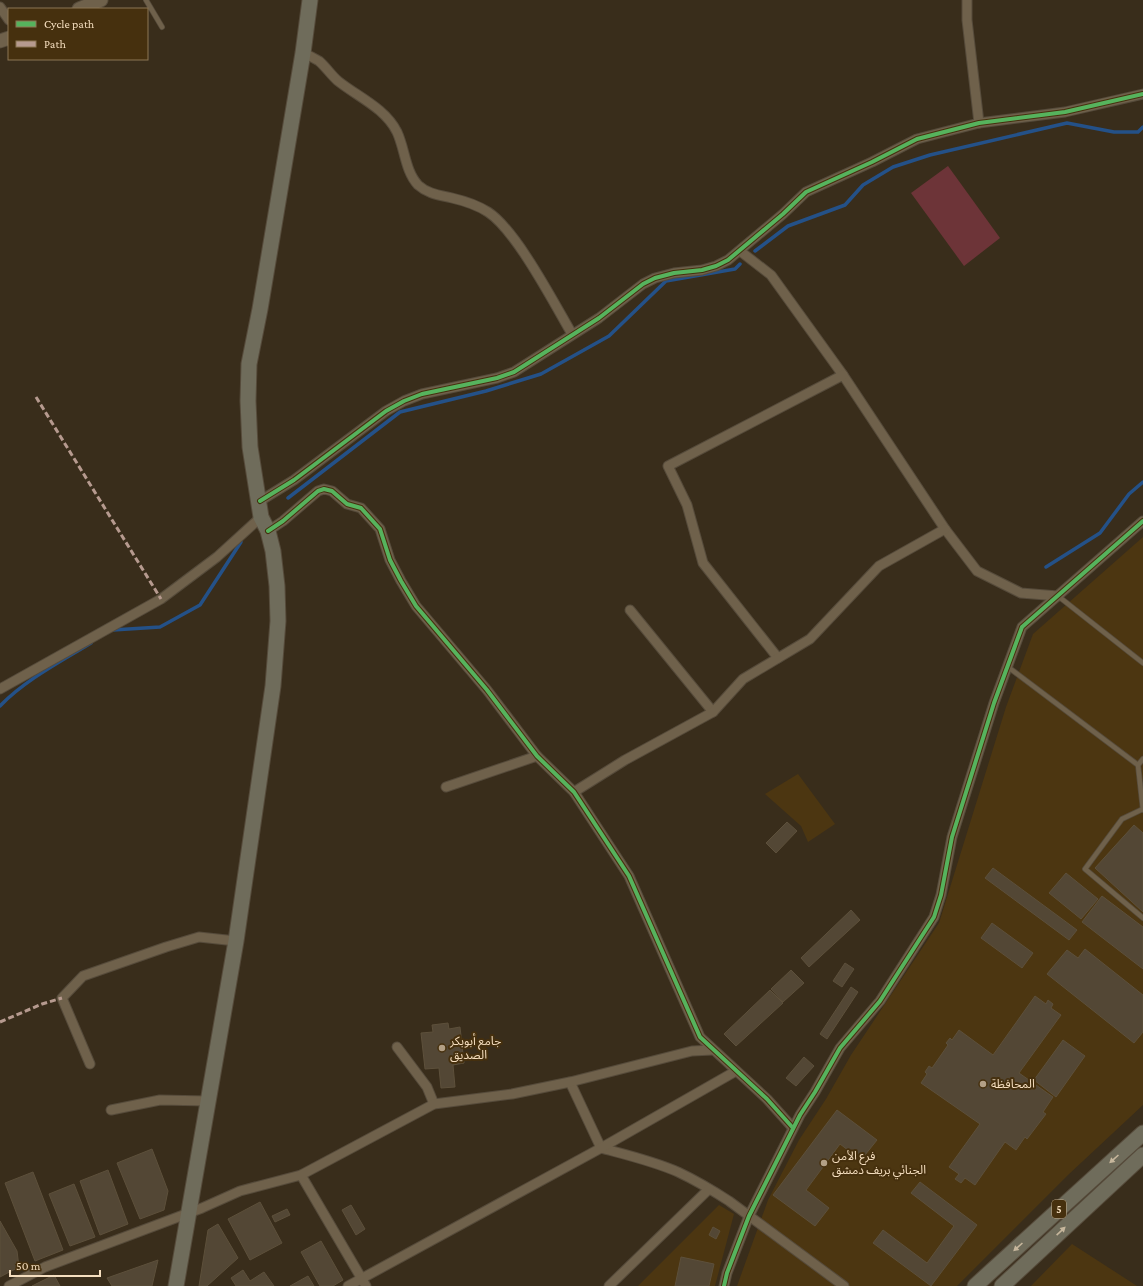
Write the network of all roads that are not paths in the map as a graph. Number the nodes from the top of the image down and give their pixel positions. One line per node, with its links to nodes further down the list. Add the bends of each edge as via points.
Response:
1 (101, 0): 6 (main road)
2 (146, 0): 8 (lane)
3 (310, 0): 9 (main road)
4 (967, 0): 11 (street)
5 (0, 8): 7 (street)
6 (81, 8)
7 (8, 19)
8 (162, 27)
9 (303, 53): 13 (street, via 319,61 337,80 380,110 392,122 410,173 417,184 435,195 474,204 500,223 517,243); 15 (main road, via 249,364 250,447)
10 (1143, 94): 11 (street, via 1066,112)
11 (979, 123): 12 (street, via 917,139 806,192)
12 (740, 251): 13 (street, via 716,266 655,278); 14 (street, via 771,275)
13 (572, 334): 15 (street, via 514,372 404,401 386,411 294,480)
14 (843, 375): 18 (street); 22 (street, via 668,466 687,505 703,563)
15 (260, 501): 16 (main road)
16 (261, 516): 19 (main road); 25 (street, via 217,557 161,599)
17 (1143, 521): 20 (street)
18 (945, 529): 20 (street, via 977,571 1021,593); 22 (street, via 879,566 810,639)
19 (268, 530): 27 (street, via 324,489 332,491 347,504 361,508 380,529 390,560 416,606 487,690); 34 (main road, via 278,586 273,686)
20 (1058, 596): 23 (lane); 24 (street, via 1022,627)
21 (630, 610): 26 (street)
22 (778, 658): 26 (street, via 743,680)
23 (1143, 663)
24 (1008, 667): 29 (lane); 43 (street, via 952,836 941,895 934,917 880,1001 840,1048)
25 (0, 689)
26 (713, 712): 31 (street, via 625,760)
27 (537, 756): 30 (street); 31 (street)
28 (1143, 759): 29 (lane)
29 (1138, 765): 32 (lane)
30 (446, 787)
31 (574, 792): 36 (street, via 629,876 700,1037)
32 (1143, 809): 33 (lane, via 1122,819 1085,869)
33 (1143, 918)
34 (236, 941): 37 (street, via 199,937 83,976 62,998); 40 (main road)
35 (397, 1047): 41 (street, via 426,1087)
36 (713, 1050): 38 (street); 39 (street, via 692,1052)
37 (90, 1064)
38 (736, 1071): 43 (street, via 768,1099); 45 (street)
39 (570, 1082): 41 (street, via 512,1094); 45 (street)
40 (208, 1101): 42 (street, via 160,1100); 49 (main road)
41 (434, 1104): 47 (street)
42 (111, 1110)
43 (793, 1128): 50 (street)
44 (1143, 1133): 58 (main road, 5, one-way to 58)
45 (601, 1148): 48 (street, via 640,1158 678,1172); 51 (street)
46 (1143, 1155): 59 (main road, 5, one-way to 46)
47 (301, 1175): 49 (street, via 240,1191); 51 (street)
48 (709, 1189): 50 (street); 55 (street)
49 (189, 1213): 52 (street, via 45,1267); 53 (main road)
50 (749, 1216): 56 (street); 57 (street)
51 (364, 1282): 54 (street)
52 (9, 1286)
53 (176, 1286)
54 (348, 1286)
55 (609, 1286)
56 (724, 1286)
57 (844, 1286)
58 (975, 1286)
59 (1002, 1286)

